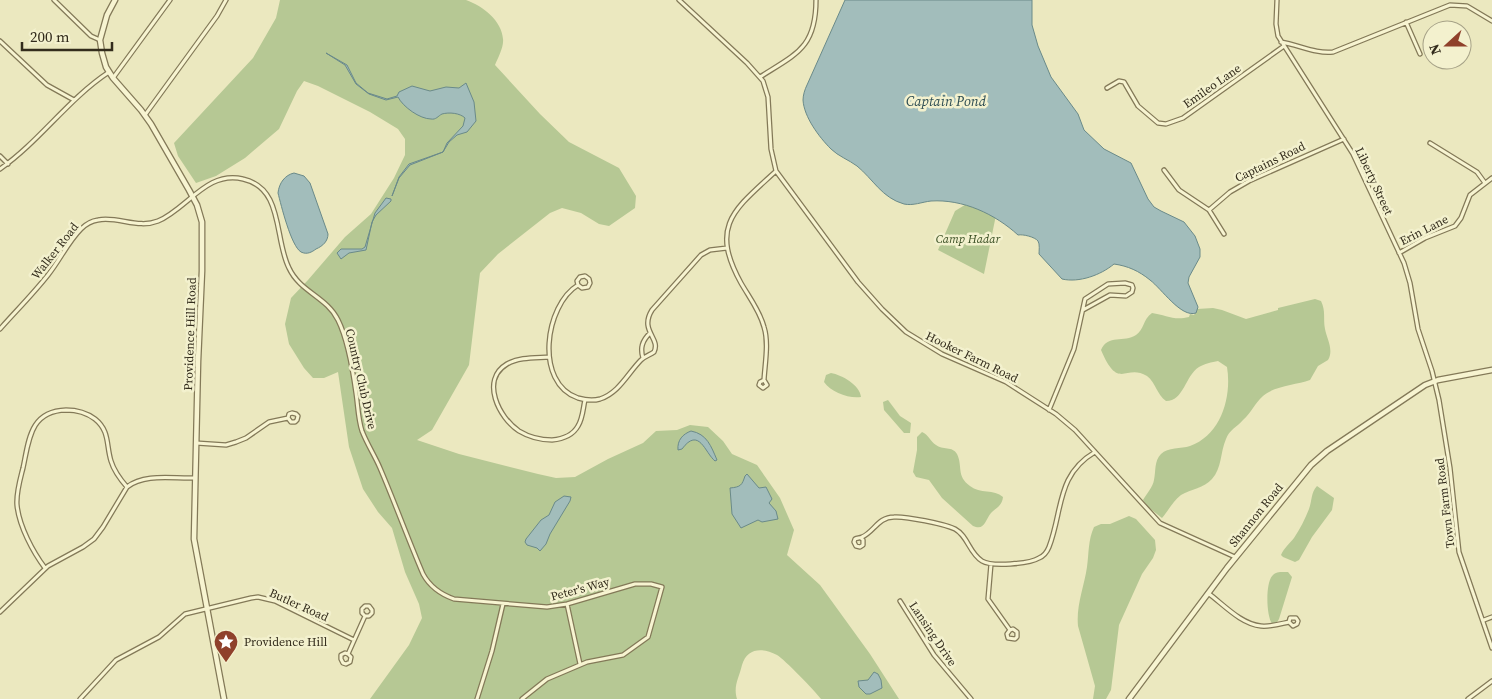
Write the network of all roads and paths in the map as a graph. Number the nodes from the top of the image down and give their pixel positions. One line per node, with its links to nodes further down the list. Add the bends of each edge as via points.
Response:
1 (54, 0): 10 (street, via 91,36)
2 (115, 0): 10 (street, Providence Hill Road)
3 (170, 0): 17 (street)
4 (226, 0): 20 (street)
5 (679, 0): 16 (street, Hooker Farm Road)
6 (816, 0): 16 (street, via 815,23 807,42 792,57)
7 (1277, 0): 12 (street, Liberty Street, via 1276,28)
8 (1492, 21): 9 (street, via 1471,8 1455,4)
9 (1406, 22): 12 (street, via 1333,52); 14 (street)
10 (100, 40): 15 (street, Providence Hill Road)
11 (0, 42): 19 (street, via 47,85)
12 (1281, 42): 13 (street, Liberty Street)
13 (1284, 46): 18 (street, Emileo Lane, via 1183,118 1166,124 1158,123 1141,110 1124,82 1119,81); 21 (street, Liberty Street)
14 (1420, 54)
15 (109, 72): 17 (street, Providence Hill Road); 19 (street)
16 (760, 77): 27 (street, Hooker Farm Road, via 768,97 771,149)
17 (113, 78): 20 (street, Providence Hill Road)
18 (1106, 88)
19 (74, 100): 24 (street)
20 (145, 116): 30 (street, Providence Hill Road)
21 (1344, 139): 31 (street, Captains Road, via 1248,181); 34 (street, Liberty Street, via 1360,166)
22 (1430, 143): 29 (street, via 1477,172)
23 (0, 156): 24 (street)
24 (8, 164): 25 (street)
25 (0, 169)
26 (1164, 170): 31 (street, via 1179,190)
27 (776, 171): 33 (street, via 733,214); 45 (street, Hooker Farm Road, via 858,282 901,328 942,354 1006,382)
28 (1492, 178): 29 (street, Erin Lane)
29 (1485, 183): 34 (street, Erin Lane, via 1468,197 1461,218 1454,226)
30 (192, 196): 37 (street, Walker Road, via 157,222 143,224 104,219 85,225 45,279); 47 (street, Providence Hill Road, via 200,215 203,239); 57 (street, Country Club Drive, via 230,178 247,180 265,192 273,207 288,268 300,285 326,305 341,328 362,430 423,574 430,585 445,596)
31 (1209, 210): 32 (street)
32 (1224, 234)
33 (726, 248): 38 (street, via 706,251 693,262 650,313); 42 (street, via 732,267 764,325)
34 (1399, 253): 43 (street, Liberty Street)
35 (578, 285): 35 (street, via 586,288 589,279 580,277); 39 (street, via 559,305)
36 (1083, 310): 36 (street, via 1087,296 1105,286 1125,282 1132,285 1132,292 1126,296 1110,295); 45 (street, via 1074,349)
37 (0, 329)
38 (650, 333): 40 (street, via 642,343); 40 (street, via 656,350)
39 (549, 357): 44 (street, via 552,370 563,388); 44 (street, via 513,361 499,371 494,391 507,420 520,432 536,438 564,438 579,424)
40 (643, 358): 44 (street, via 611,394 598,400)
41 (1492, 370): 43 (street, Shannon Road)
42 (764, 380)
43 (1434, 381): 52 (street, Shannon Road, via 1316,460); 63 (street, Town Farm Road, via 1450,468 1460,552)
44 (584, 400)
45 (1049, 410): 48 (street, Hooker Farm Road, via 1068,423)
46 (288, 418): 47 (street, via 270,422 234,443)
47 (196, 443): 49 (street, Providence Hill Road)
48 (1095, 452): 52 (street, Hooker Farm Road, via 1160,523); 53 (street, via 1068,479 1046,553 1030,561)
49 (195, 478): 50 (street, via 148,478); 59 (street, Providence Hill Road, via 194,540)
50 (127, 487): 54 (street, via 94,539); 54 (street, via 113,467 107,433 96,419 82,412 61,410 48,414 37,423 28,442 17,507 28,538)
51 (861, 538): 53 (street, via 879,522 892,517 944,526 960,532 975,555)
52 (1235, 557): 55 (street, Shannon Road)
53 (991, 564): 65 (street, via 988,598)
54 (45, 568): 60 (street)
55 (1208, 593): 64 (street, via 1252,624 1263,626); 71 (street, Shannon Road)
56 (900, 601): 76 (street, Lansing Drive, via 934,656)
57 (503, 604): 58 (street, Peter's Way, via 547,607); 74 (street)
58 (567, 604): 69 (street); 69 (street, Peter's Way, via 635,584 662,586 648,637 623,655)
59 (206, 609): 66 (street, Butler Road, via 251,598 269,599); 72 (street, Butler Road, via 185,614 159,637 116,660); 73 (street, Providence Hill Road)
60 (0, 612)
61 (365, 616): 66 (street)
62 (1492, 617): 63 (street)
63 (1484, 620): 67 (street, Town Farm Road)
64 (1289, 622)
65 (1010, 630)
66 (354, 640): 68 (street)
67 (1492, 648)
68 (348, 654)
69 (580, 664): 75 (street, via 542,682)
70 (1492, 681): 77 (street)
71 (1131, 698)
72 (80, 699)
73 (224, 699)
74 (477, 699)
75 (522, 699)
76 (971, 699)
77 (1468, 699)

